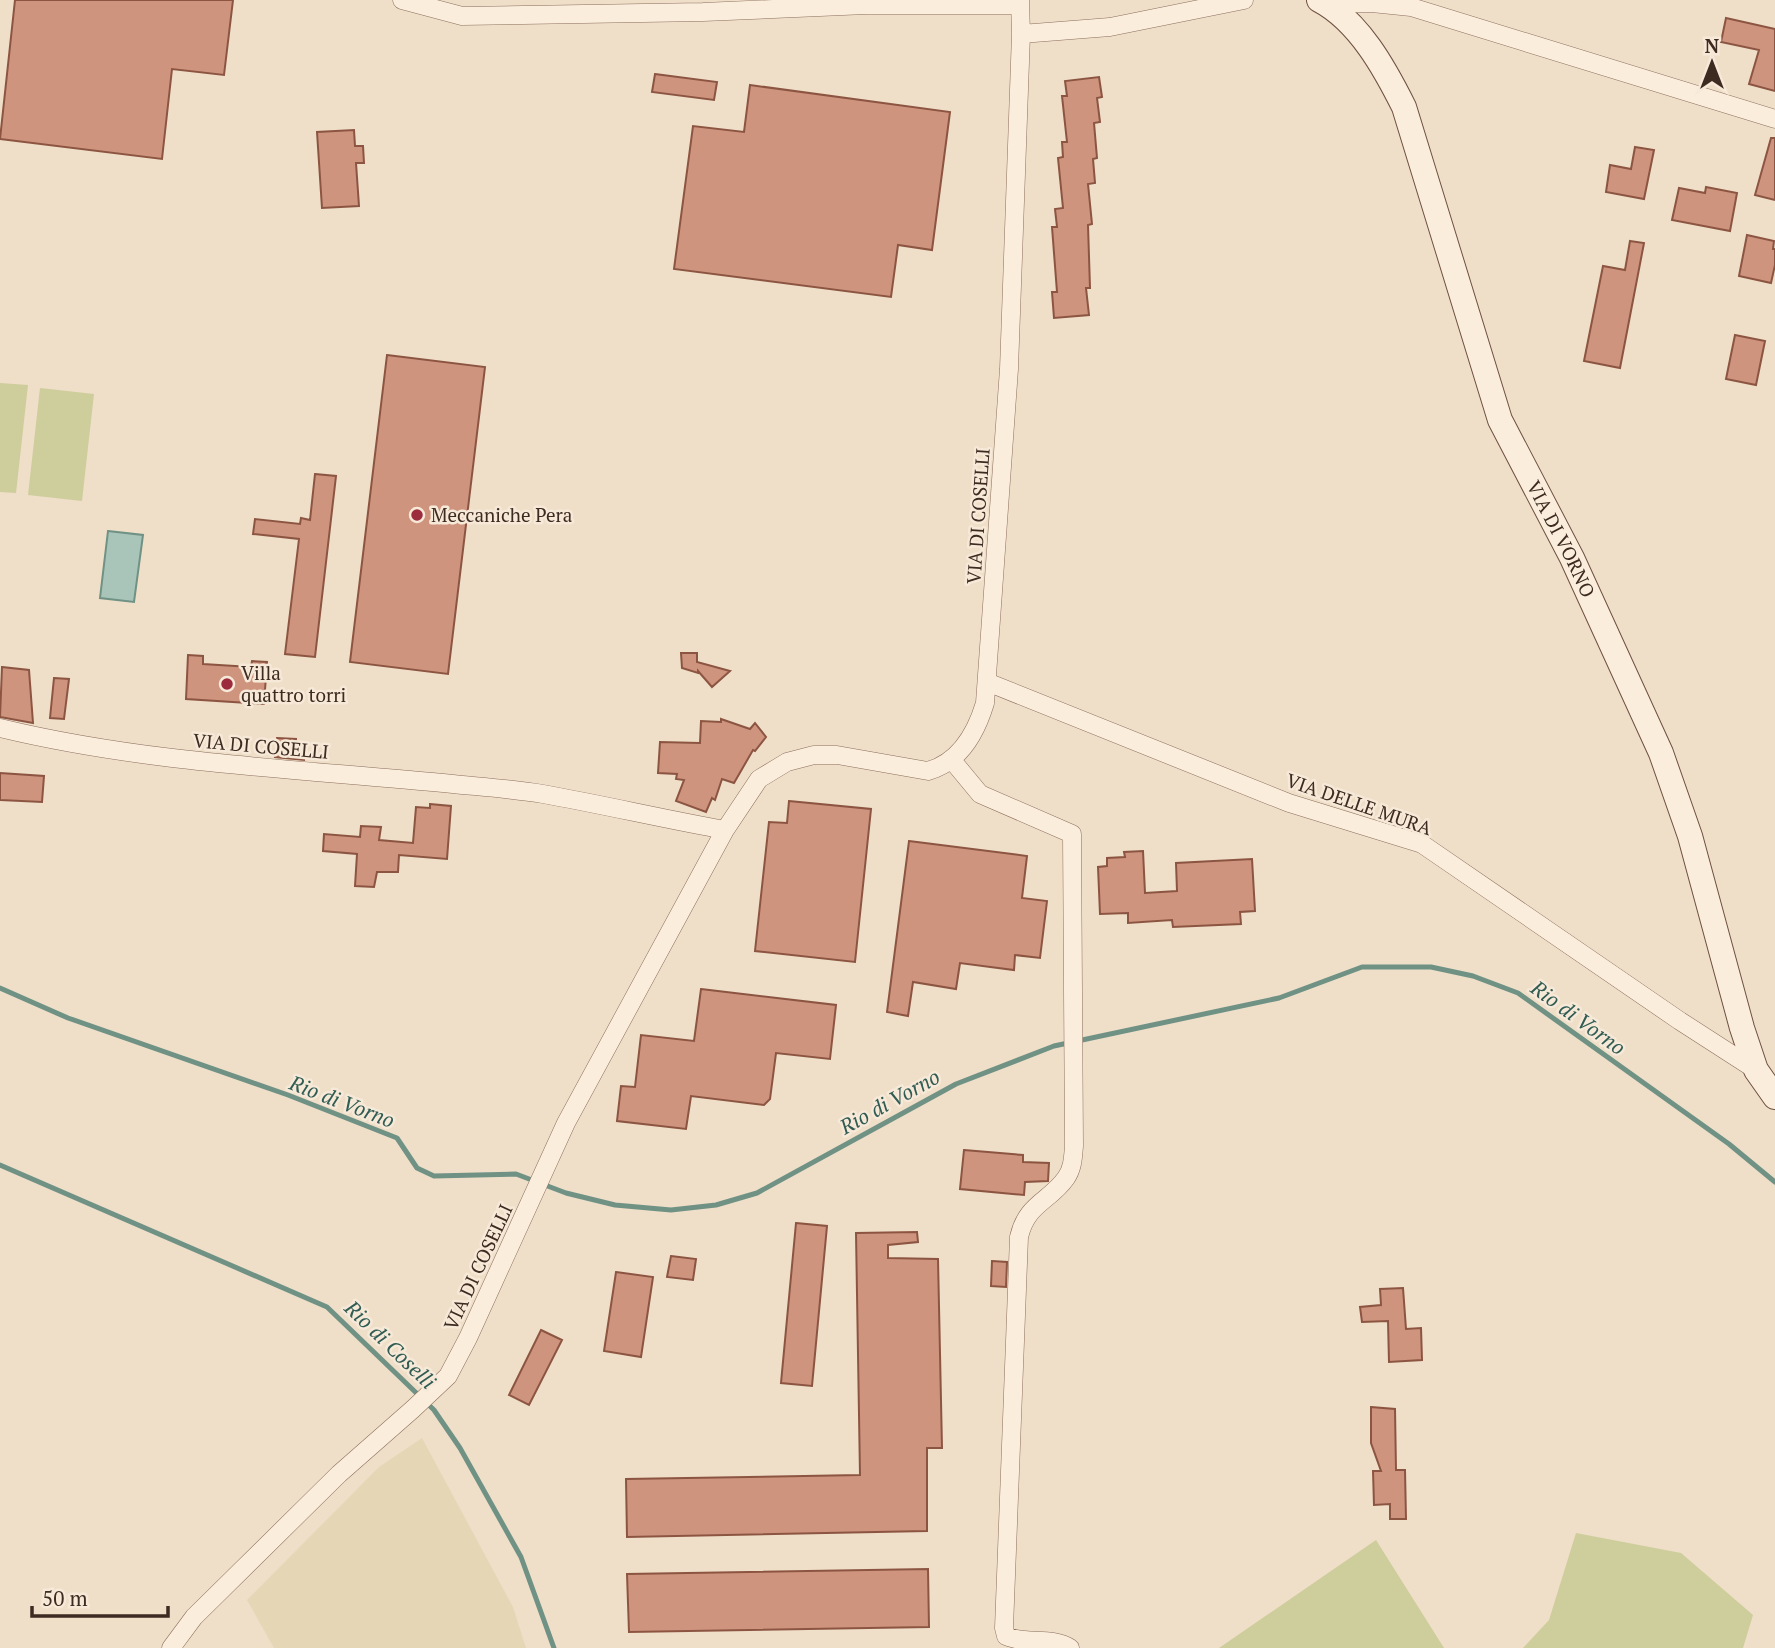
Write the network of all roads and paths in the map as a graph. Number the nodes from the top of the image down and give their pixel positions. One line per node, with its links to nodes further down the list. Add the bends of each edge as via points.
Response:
1 (402, 0): 3 (street, via 462,16)
2 (1244, 0): 5 (street, via 1110,27)
3 (1020, 2): 5 (street, VIA DI COSELLI)
4 (1323, 2): 6 (street, via 1411,7); 11 (street, VIA DI VORNO, via 1362,37 1404,107 1500,420 1572,558 1661,753 1690,836)
5 (1021, 34): 7 (street, VIA DI COSELLI, via 1009,369)
6 (1775, 119)
7 (987, 682): 9 (street, VIA DI COSELLI, via 978,727); 11 (street, VIA DELLE MURA, via 1289,803 1422,844)
8 (0, 728): 10 (street, VIA DI COSELLI, via 222,765 541,794)
9 (951, 759): 10 (street, VIA DI COSELLI, via 928,771 837,755 799,757 759,779); 14 (street, via 980,794 1072,834 1074,1146 1066,1178 1032,1209 1019,1237 1004,1628 1006,1636 1014,1640 1062,1643)
10 (725, 830): 13 (street, VIA DI COSELLI, via 547,1162 448,1376 339,1474 194,1617)
11 (1756, 1070): 12 (street, VIA DI VORNO)
12 (1775, 1097)
13 (171, 1648)
14 (1070, 1648)

